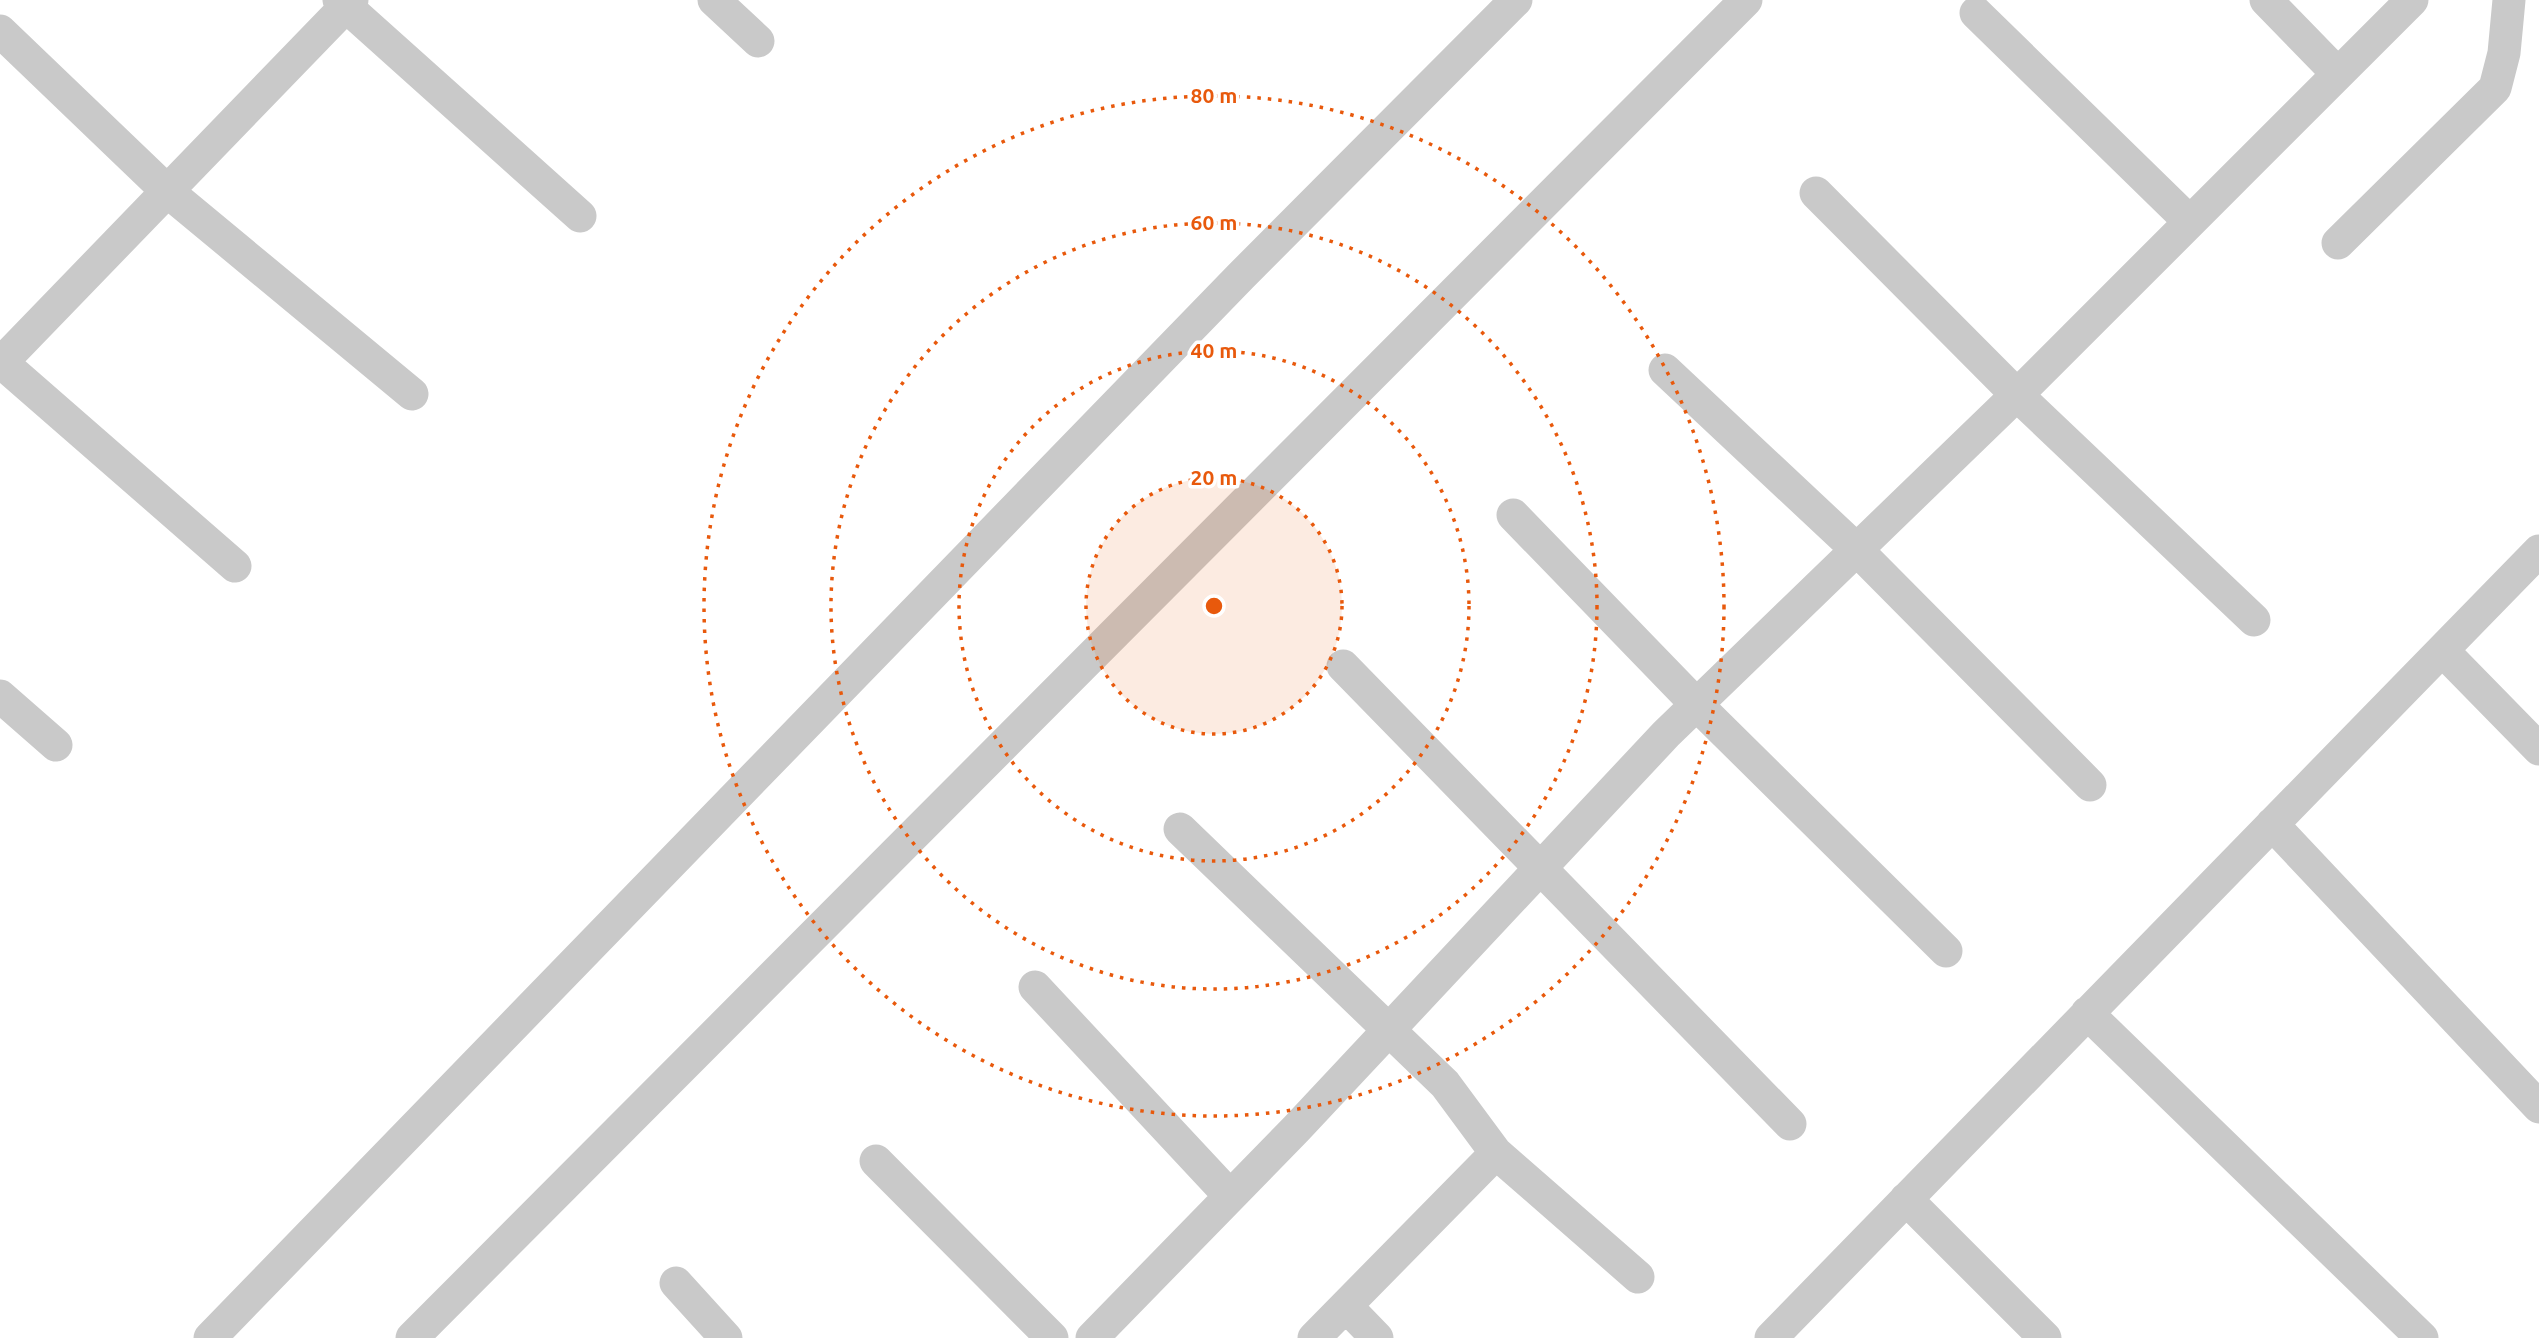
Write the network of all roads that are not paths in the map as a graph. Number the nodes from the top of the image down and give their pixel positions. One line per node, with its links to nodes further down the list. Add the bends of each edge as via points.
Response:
1 (714, 0): 10 (street)
2 (1516, 0): 50 (street, via 1241,276)
3 (1746, 0): 51 (street)
4 (2266, 0): 11 (street)
5 (2412, 0): 11 (street)
6 (2510, 0): 16 (street, via 2495,88)
7 (346, 2): 12 (street); 14 (street)
8 (1976, 13): 15 (street)
9 (0, 31): 12 (street)
10 (758, 41)
11 (2338, 75): 15 (street)
12 (167, 191): 17 (street); 19 (street)
13 (1816, 193): 20 (street)
14 (580, 216)
15 (2190, 222): 20 (street)
16 (2337, 243)
17 (0, 363): 24 (street)
18 (1665, 370): 22 (street)
19 (412, 394)
20 (2016, 394): 22 (street); 25 (street)
21 (1513, 515): 29 (street)
22 (1856, 550): 29 (street); 32 (street)
23 (2539, 551): 26 (street)
24 (235, 566)
25 (2254, 620)
26 (2443, 651): 31 (street); 33 (street)
27 (1343, 666): 35 (street)
28 (0, 696): 30 (street)
29 (1697, 705): 35 (street); 36 (street)
30 (56, 745)
31 (2539, 749)
32 (2090, 785)
33 (2272, 824): 38 (street); 40 (street)
34 (1180, 829): 39 (street)
35 (1539, 869): 39 (street); 41 (street)
36 (1946, 951)
37 (1035, 988): 44 (street)
38 (2087, 1013): 45 (street); 58 (street)
39 (1389, 1029): 42 (street, via 1445,1084); 44 (street)
40 (2539, 1108)
41 (1790, 1124)
42 (1496, 1153): 46 (street); 48 (street)
43 (876, 1161): 53 (street)
44 (1230, 1196): 54 (street)
45 (1906, 1199): 49 (street); 57 (street)
46 (1638, 1277)
47 (676, 1283): 52 (street)
48 (1346, 1306): 55 (street); 56 (street)
49 (1773, 1336)
50 (210, 1338)
51 (412, 1338)
52 (726, 1338)
53 (1052, 1338)
54 (1092, 1338)
55 (1314, 1338)
56 (1377, 1338)
57 (2045, 1338)
58 (2422, 1338)

